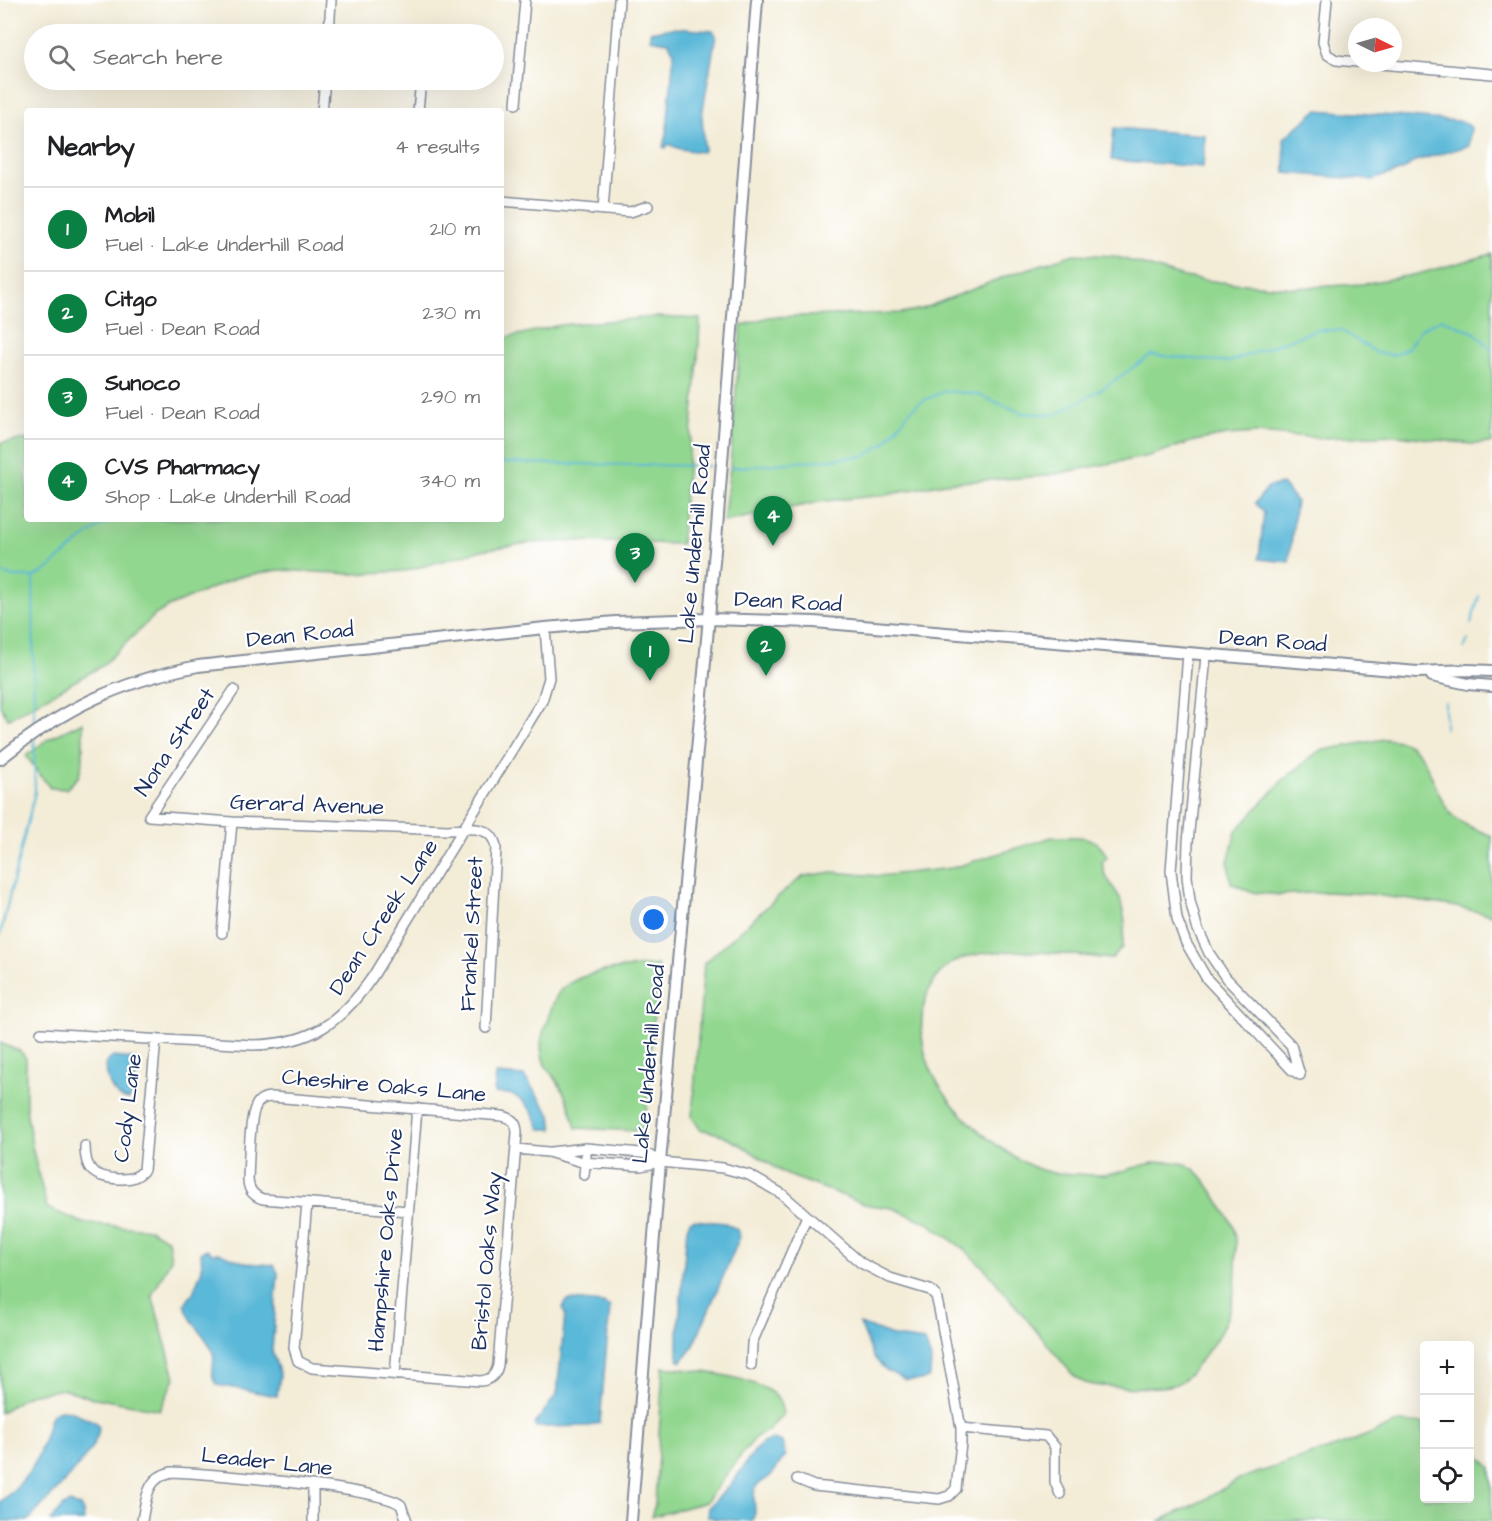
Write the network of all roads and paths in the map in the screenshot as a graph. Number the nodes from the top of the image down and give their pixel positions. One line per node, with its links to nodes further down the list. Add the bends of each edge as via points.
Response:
1 (331, 0): 6 (street)
2 (525, 0): 12 (street)
3 (619, 0): 17 (street)
4 (757, 0): 18 (street, Lake Underhill Road)
5 (1327, 0): 7 (street, via 1323,42 1327,54)
6 (329, 24)
7 (1348, 61)
8 (1402, 66): 9 (street)
9 (1492, 74)
10 (324, 90): 13 (street)
11 (420, 90): 14 (street)
12 (516, 104)
13 (322, 108)
14 (418, 108)
15 (504, 201): 17 (street)
16 (648, 206): 17 (street, via 632,212)
17 (603, 210)
18 (709, 619): 19 (street, Dean Road); 20 (street, Dean Road, via 814,622); 40 (street, Lake Underhill Road)
19 (545, 628): 26 (street, Dean Road, via 161,673 61,714); 29 (street, Dean Creek Lane, via 549,678 545,695)
20 (1188, 654): 21 (street, Dean Road); 21 (street, via 1171,871 1177,919 1207,979 1300,1075 1291,1045 1226,978 1209,953 1190,902 1188,842)
21 (1206, 656): 23 (street, Dean Road)
22 (1492, 671): 23 (street, Dean Road)
23 (1418, 672): 24 (street, Dean Road)
24 (1492, 686)
25 (234, 690): 27 (street, Nona Street)
26 (0, 759)
27 (149, 816): 28 (street, Gerard Avenue)
28 (232, 822): 29 (street, Gerard Avenue); 30 (street)
29 (464, 829): 31 (street, Frankel Street, via 482,830 496,848); 33 (street, Dean Creek Lane, via 362,992 332,1023 303,1038 274,1044)
30 (222, 933)
31 (486, 1028)
32 (41, 1033): 33 (street, Dean Creek Lane)
33 (156, 1039): 35 (street, Cody Lane, via 144,1170 131,1179 99,1176 87,1164)
34 (417, 1108): 37 (street, Cheshire Oaks Lane, via 509,1118 517,1128); 42 (street, Cheshire Oaks Lane, via 272,1096 260,1100 253,1113 249,1189 260,1198); 43 (street, Hampshire Oaks Drive)
35 (85, 1146)
36 (586, 1148): 38 (street); 39 (street); 40 (street, via 644,1153)
37 (516, 1149): 38 (street); 46 (street, Bristol Oaks Way, via 495,1373 483,1381)
38 (548, 1152): 39 (street)
39 (585, 1162): 40 (street, via 641,1166); 41 (street)
40 (660, 1162): 44 (street, via 723,1168 753,1177 782,1194); 54 (street, Lake Underhill Road)
41 (584, 1175)
42 (307, 1203): 43 (street, Cheshire Oaks Lane); 46 (street, Bristol Oaks Way, via 294,1348 297,1359 310,1367)
43 (408, 1211): 46 (street, Hampshire Oaks Drive)
44 (807, 1216): 45 (street, via 752,1343); 47 (street, via 868,1267 896,1281 923,1287 936,1296)
45 (751, 1365)
46 (395, 1374)
47 (961, 1428): 48 (street, via 957,1485 945,1498 814,1486); 50 (street, via 1046,1436 1055,1447 1054,1482)
48 (797, 1479)
49 (313, 1486): 51 (street, Leader Lane, via 169,1472 149,1488); 52 (street); 53 (street, Leader Lane, via 392,1500 402,1508)
50 (1060, 1494)
51 (142, 1521)
52 (313, 1521)
53 (407, 1521)
54 (631, 1521)

